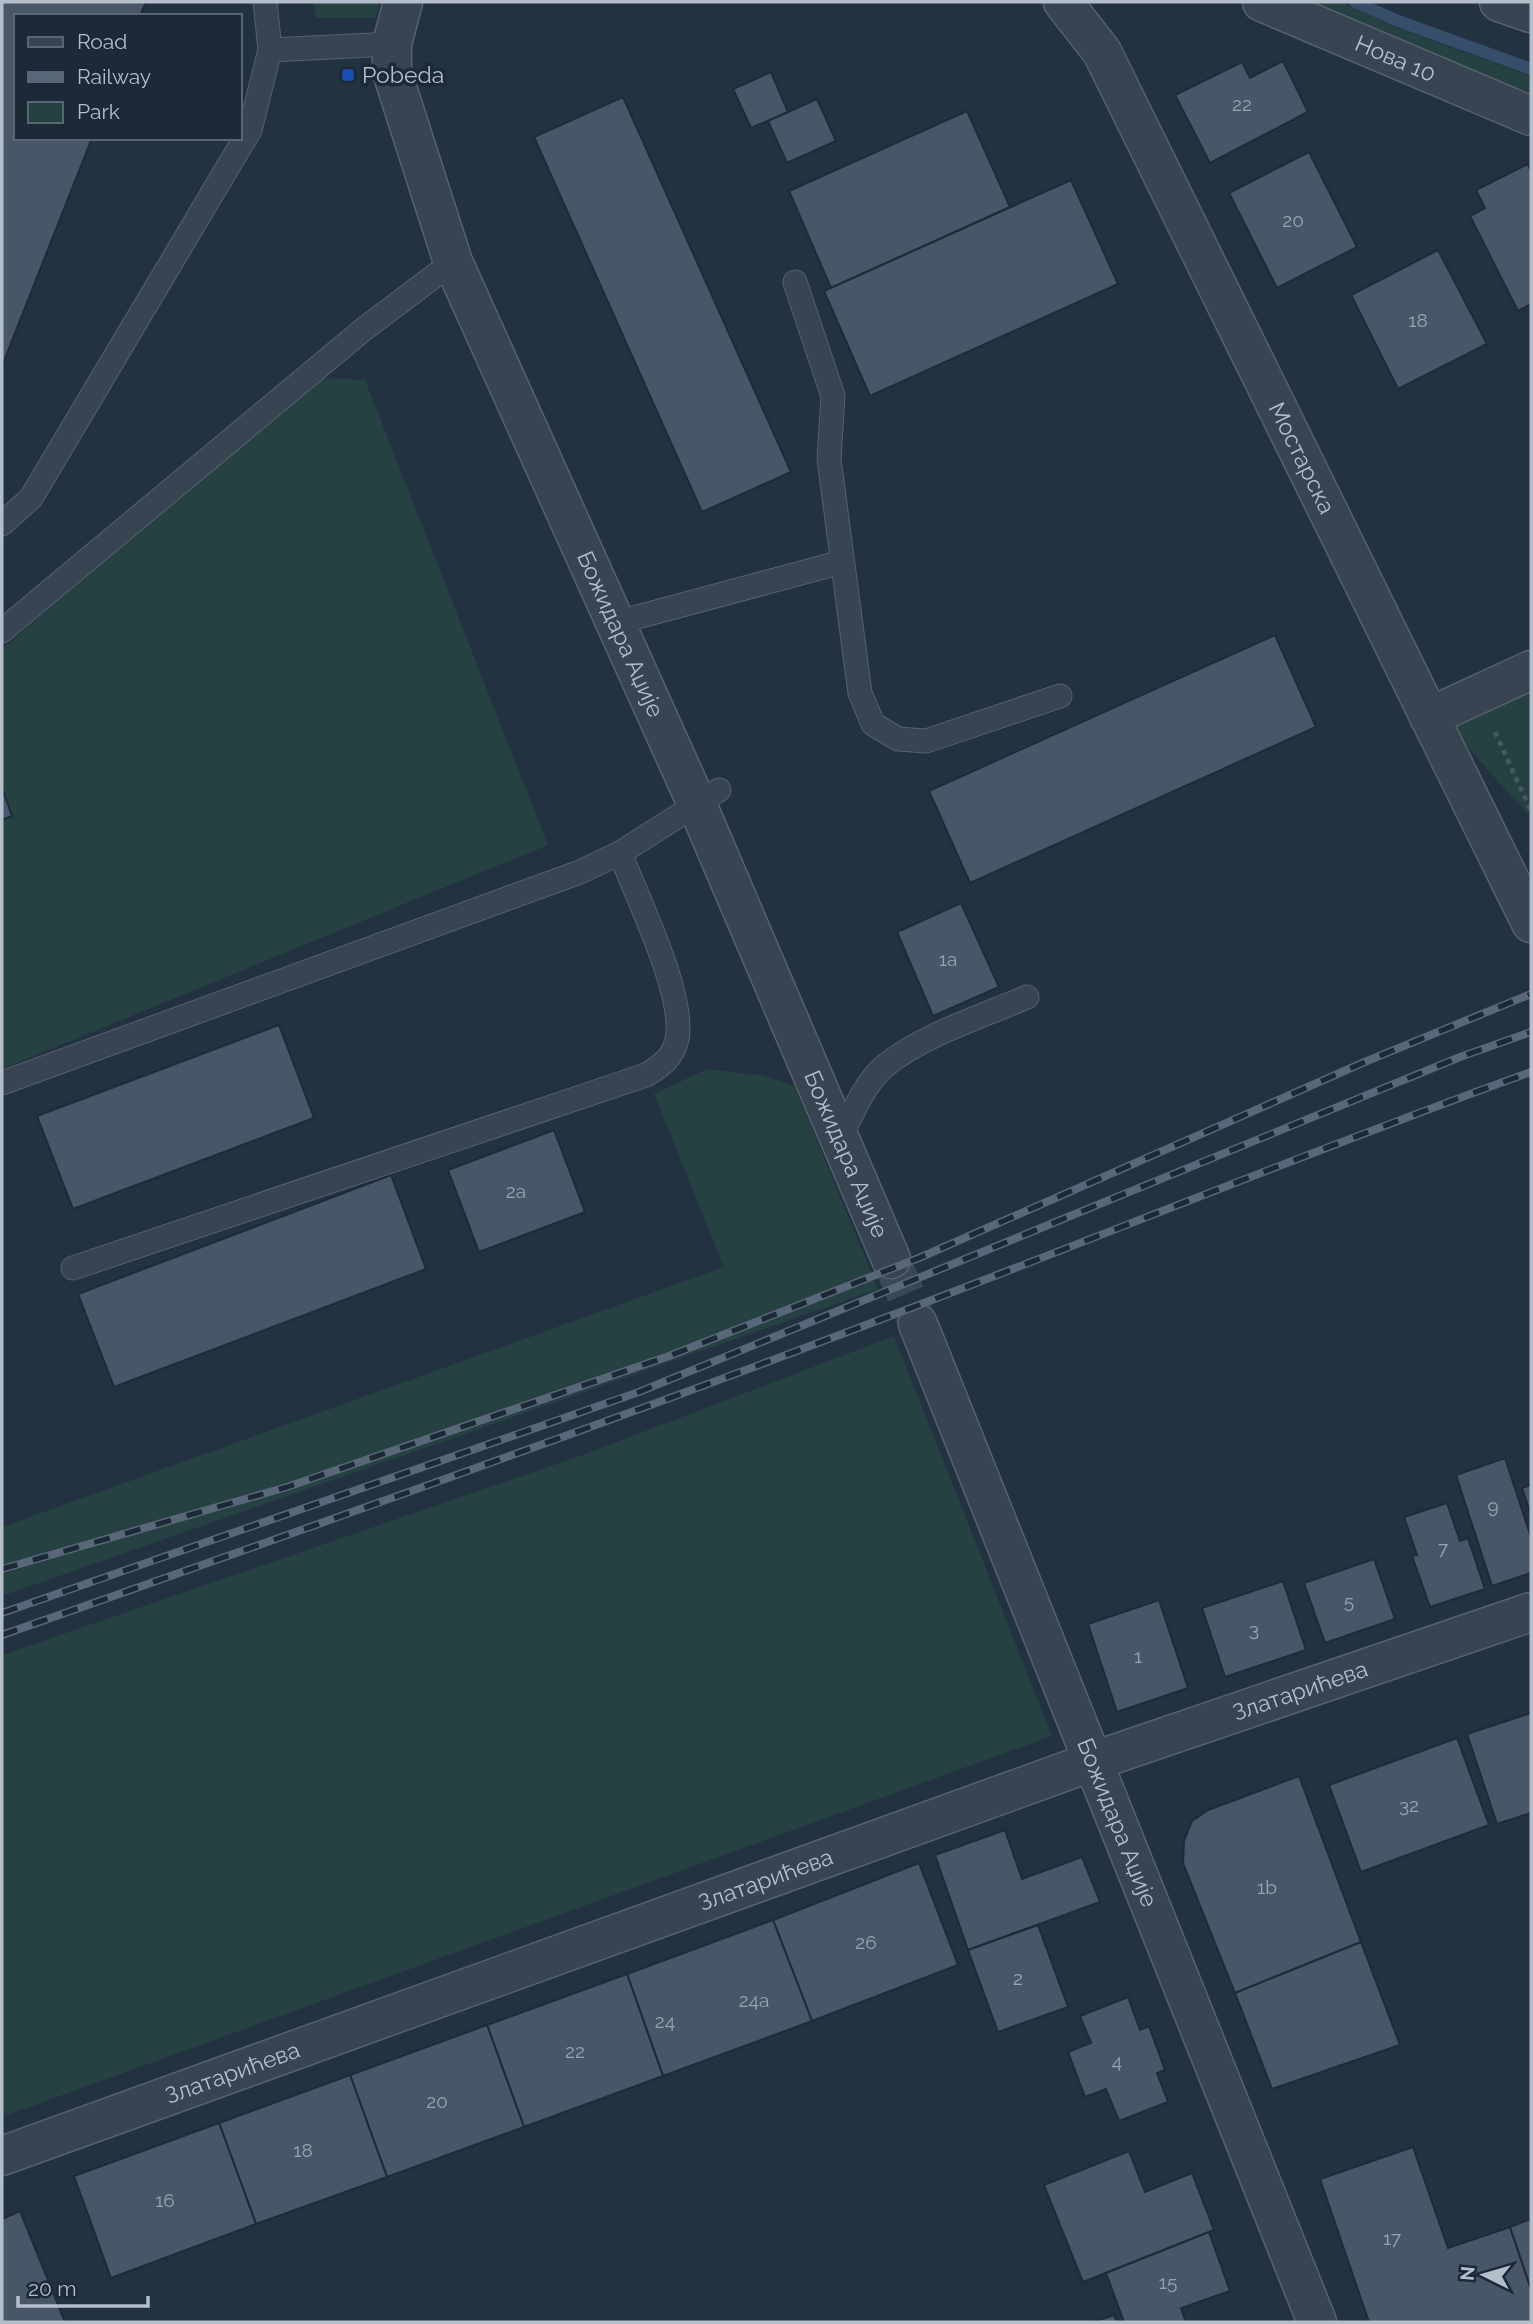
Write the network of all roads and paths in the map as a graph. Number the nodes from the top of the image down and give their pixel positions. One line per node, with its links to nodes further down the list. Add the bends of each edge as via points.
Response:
1 (265, 2): 8 (lane)
2 (403, 2): 7 (street, Божидара Аџије)
3 (1063, 2): 19 (street, Мостарска, via 1101,52)
4 (1262, 2): 9 (street, Нова 10)
5 (1499, 2): 6 (street)
6 (1531, 13)
7 (392, 44): 8 (lane); 10 (street, Божидара Аџије, via 392,72)
8 (270, 50): 12 (lane, via 250,130 32,498)
9 (1531, 116)
10 (453, 262): 14 (street, Божидара Аџије); 15 (lane, via 364,329)
11 (795, 282): 13 (lane, via 833,396 829,459)
12 (2, 524)
13 (842, 562): 14 (lane); 18 (lane, via 860,693 873,724 898,739 926,741)
14 (615, 622): 20 (street, Божидара Аџије)
15 (2, 631)
16 (1531, 670): 17 (street)
17 (1478, 695): 19 (street); 21 (path)
18 (1060, 696)
19 (1429, 717): 23 (street, Мостарска)
20 (707, 796): 22 (lane); 26 (street, Божидара Аџије)
21 (1531, 810)
22 (620, 853): 25 (lane, via 580,872); 28 (lane, via 674,995 677,1042 667,1062 646,1075)
23 (1531, 923)
24 (1027, 997): 26 (lane, via 933,1038 886,1065 858,1101)
25 (2, 1083)
26 (840, 1138): 27 (street, Божидара Аџије)
27 (891, 1259)
28 (73, 1268)
29 (918, 1324): 31 (street, Божидара Аџије)
30 (1531, 1612): 31 (street, Златарићева)
31 (1094, 1761): 32 (street, Златарићева); 33 (street, Божидара Аџије)
32 (2, 2156)
33 (1317, 2322)

